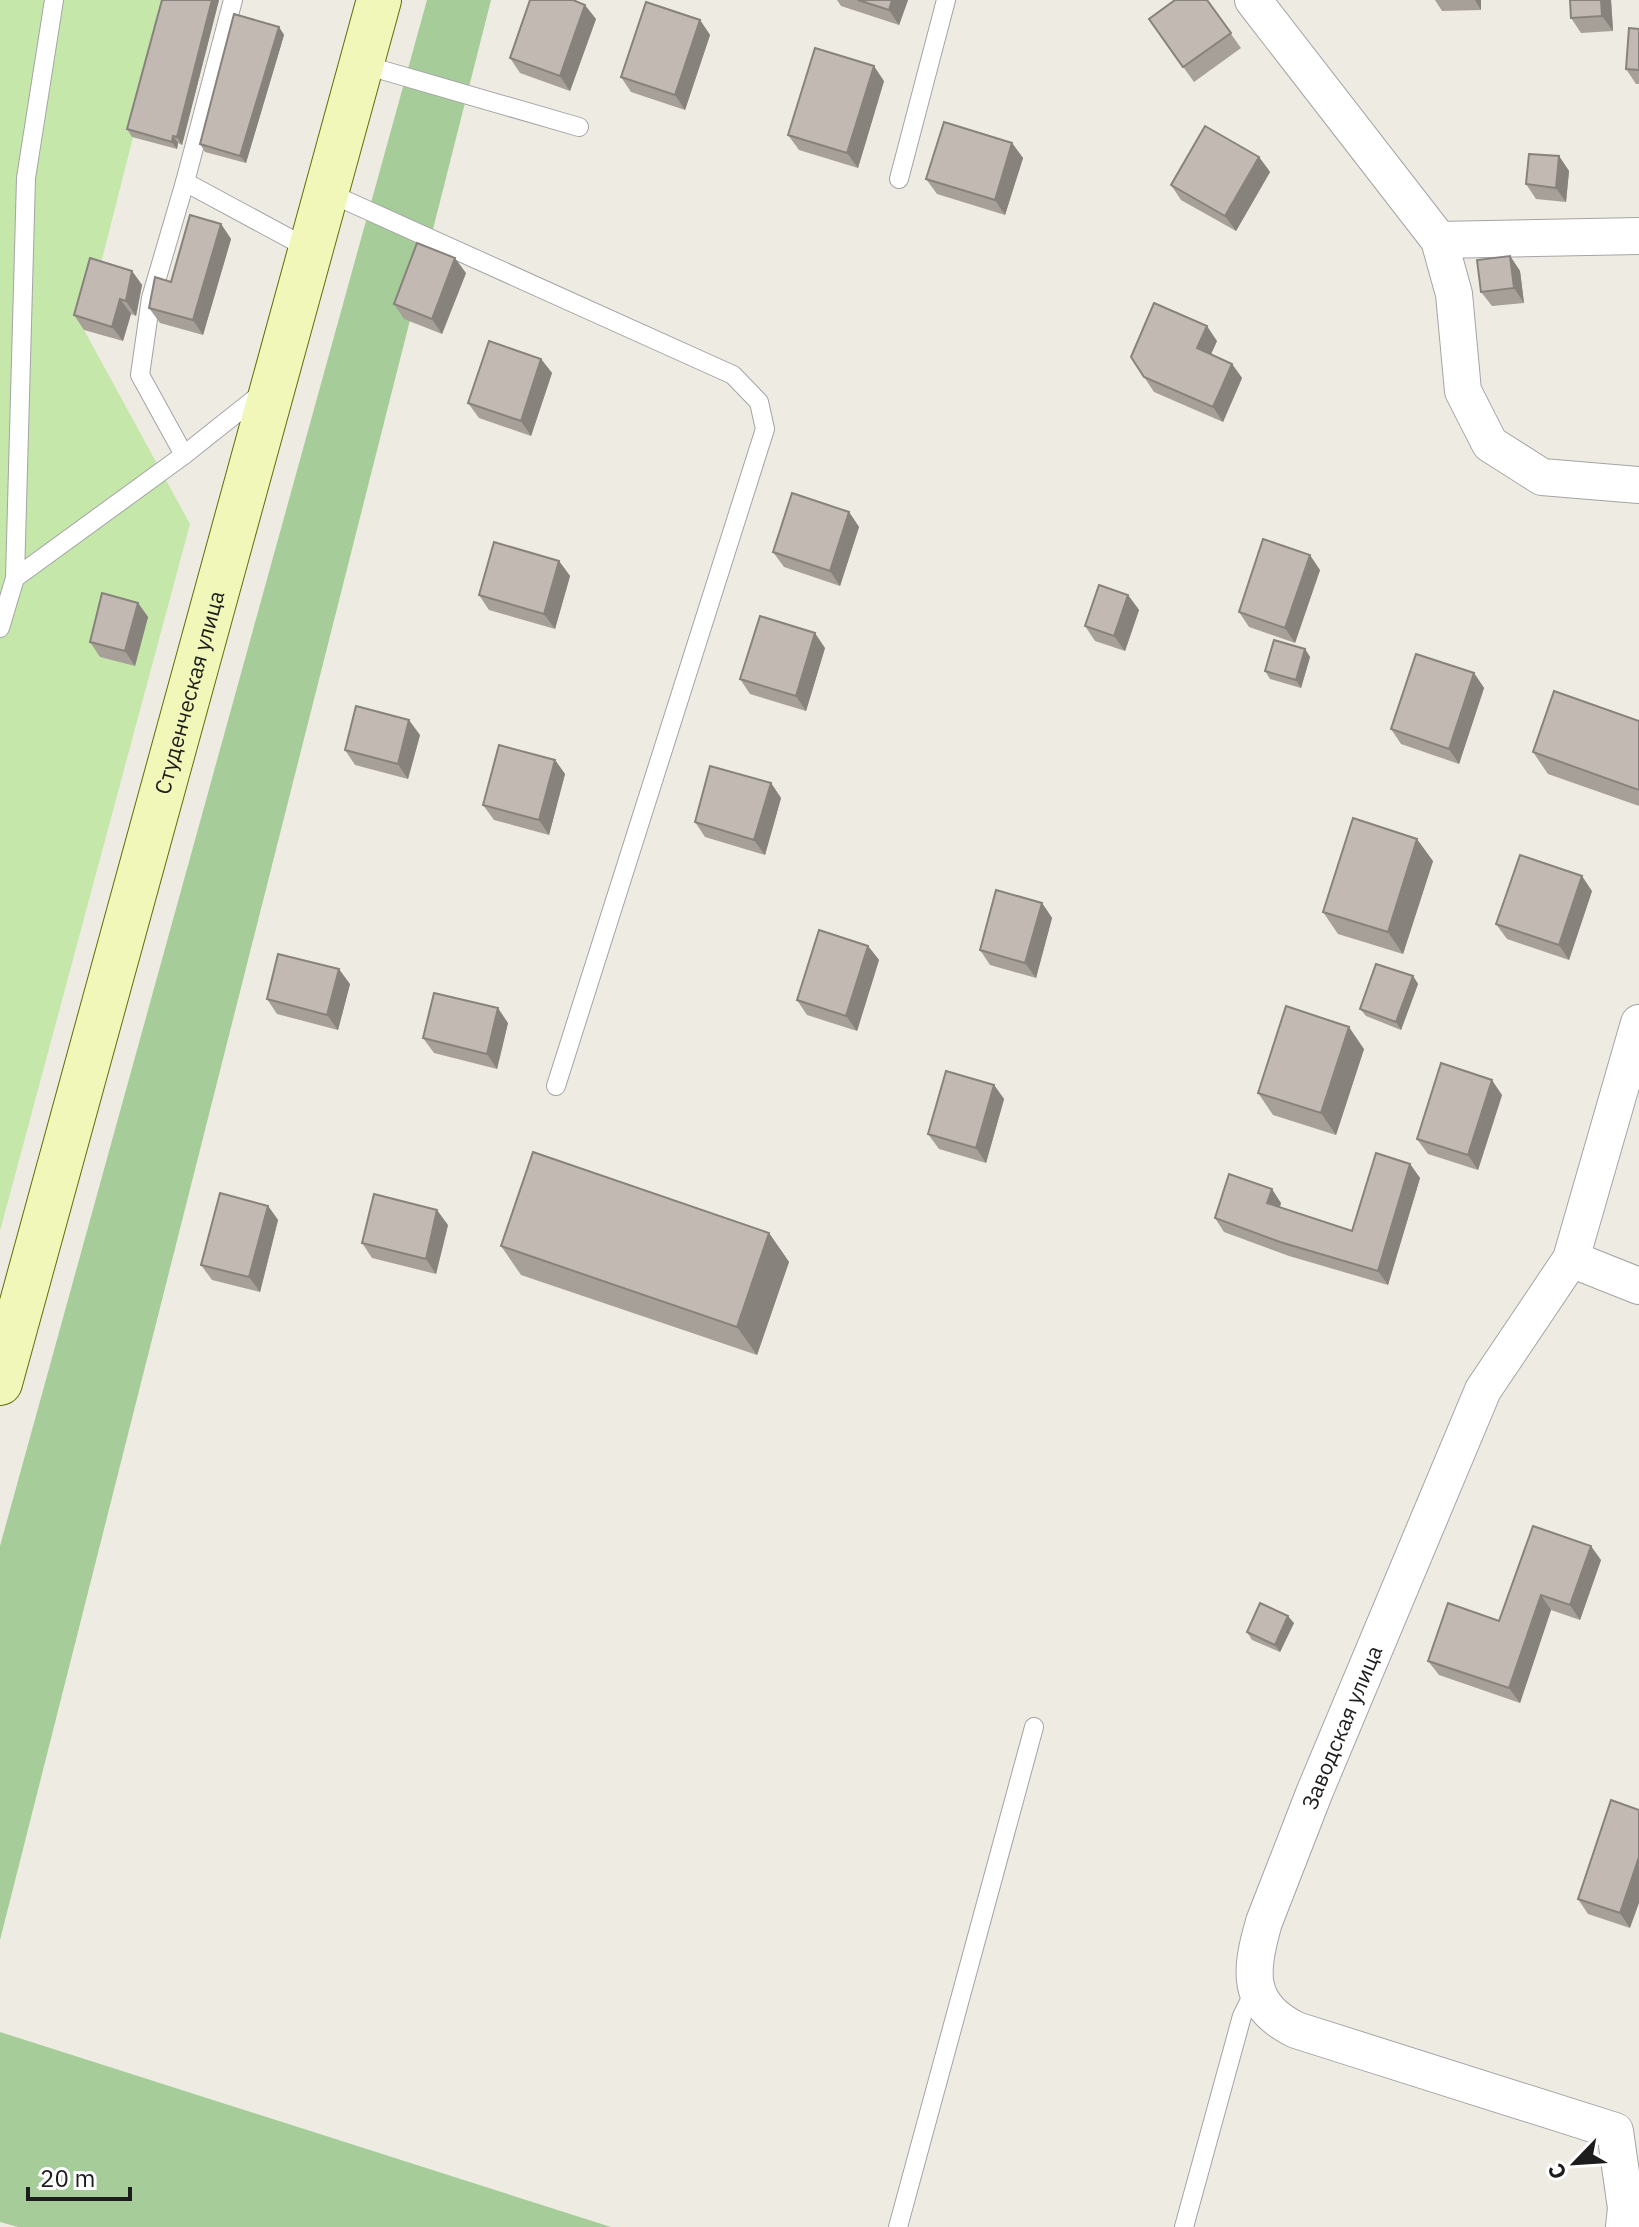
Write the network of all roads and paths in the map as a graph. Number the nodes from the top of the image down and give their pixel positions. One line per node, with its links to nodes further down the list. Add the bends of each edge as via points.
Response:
1 (54, 0): 17 (lane, via 26,178)
2 (233, 0): 9 (lane)
3 (946, 0): 8 (lane)
4 (1253, 0): 12 (street)
5 (374, 1): 6 (main road, Студенческая улица)
6 (361, 64): 7 (lane); 10 (main road, Студенческая улица)
7 (579, 127)
8 (899, 179)
9 (185, 182): 13 (lane); 15 (lane, via 151,298 140,375)
10 (327, 192): 13 (main road, Студенческая улица); 20 (lane, via 733,375 759,402 765,429)
11 (1639, 236): 12 (street)
12 (1439, 240): 16 (street, via 1454,294 1463,391 1490,444 1542,477)
13 (311, 250): 14 (main road, Студенческая улица)
14 (274, 383): 15 (lane); 23 (main road, Студенческая улица)
15 (184, 455): 17 (lane)
16 (1639, 485)
17 (15, 578): 18 (lane)
18 (0, 628)
19 (1639, 1023): 21 (street, Заводская улица)
20 (556, 1086)
21 (1571, 1259): 22 (street); 25 (street, Заводская улица, via 1483,1390 1264,1922)
22 (1639, 1286)
23 (0, 1383)
24 (1034, 1727): 26 (lane)
25 (1255, 1990): 27 (lane, via 1237,2032); 28 (street, via 1272,2014 1296,2030 1615,2131)
26 (898, 2227)
27 (1184, 2227)
28 (1624, 2227)

